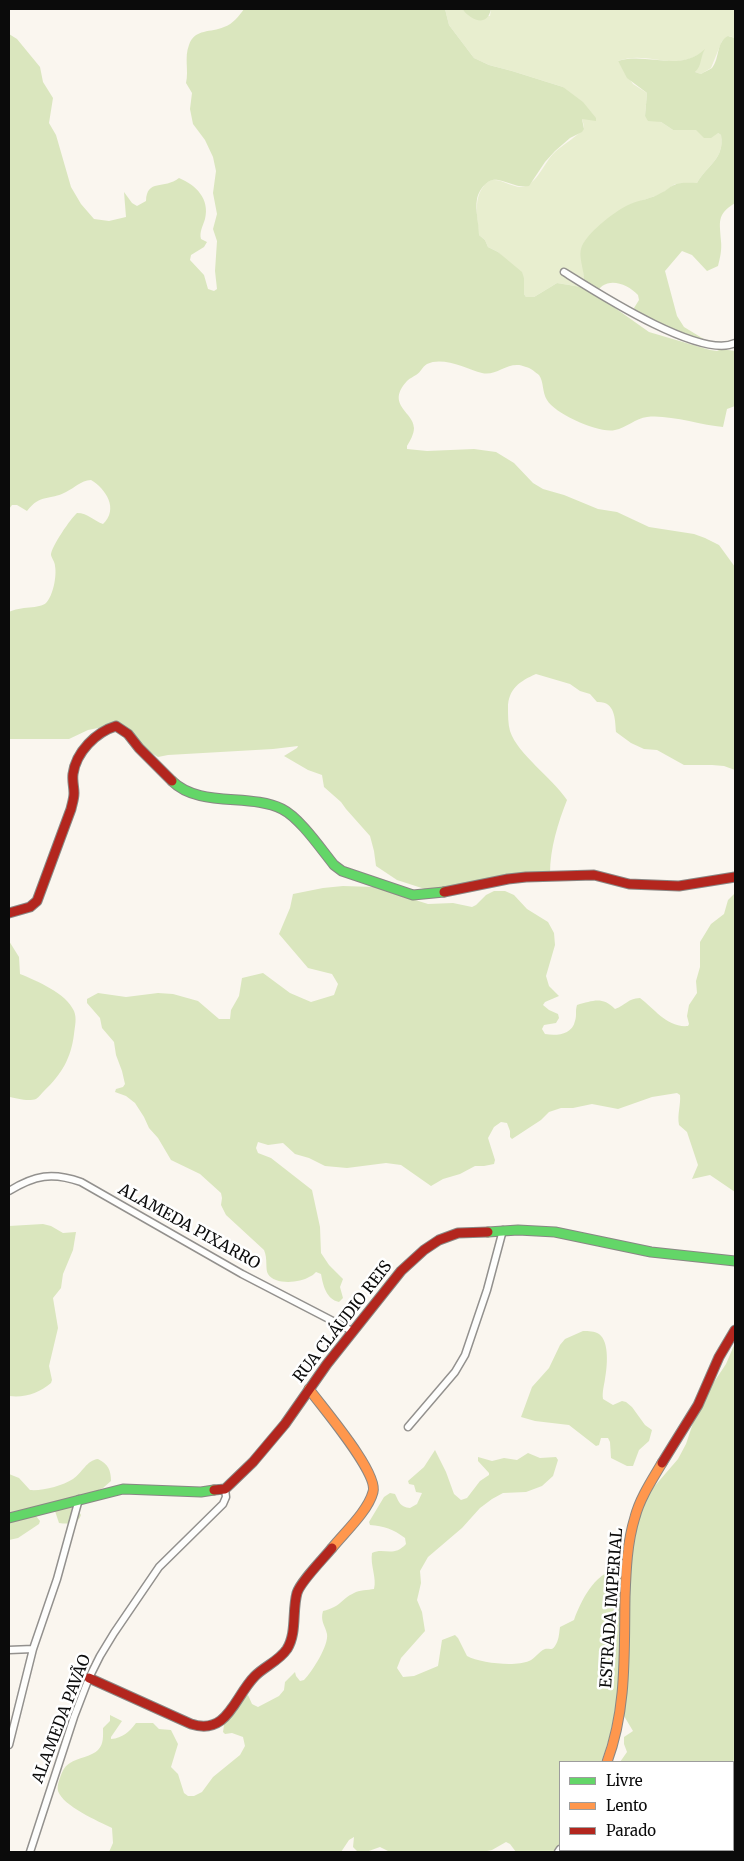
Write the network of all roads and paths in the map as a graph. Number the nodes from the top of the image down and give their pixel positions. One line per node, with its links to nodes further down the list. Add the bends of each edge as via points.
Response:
1 (564, 272): 2 (street, via 668,331 713,345 726,347)
2 (735, 343)
3 (735, 877): 4 (street, via 679,886 651,886 594,875 564,875 508,879 422,895 402,893 342,871 284,808 205,797 178,787 128,734 116,726 99,734 75,765 71,808 41,894 34,905)
4 (9, 913)
5 (9, 1191): 9 (street, ALAMEDA PIXARRO, via 36,1178 64,1176 81,1182 242,1274)
6 (503, 1230): 7 (street, RUA CLÁUDIO REIS, via 555,1232 651,1252); 9 (street, RUA CLÁUDIO REIS, via 458,1233 424,1250 401,1271); 11 (street, via 487,1290 464,1355 455,1372)
7 (735, 1261)
8 (735, 1330): 20 (street, ESTRADA IMPERIAL, via 634,1518 628,1556 622,1699 618,1727)
9 (352, 1331): 10 (street, RUA CLÁUDIO REIS)
10 (309, 1389): 12 (street, RUA CLÁUDIO REIS, via 254,1462); 17 (street, via 357,1454 374,1483 369,1503 298,1590 290,1643 286,1650 255,1676 228,1715 208,1728 191,1724)
11 (408, 1427)
12 (225, 1489): 13 (street, via 201,1492 123,1489); 17 (street, ALAMEDA PAVÃO, via 223,1504 159,1567 114,1633)
13 (79, 1499): 14 (street); 15 (street)
14 (9, 1518)
15 (33, 1649): 16 (street); 18 (street)
16 (9, 1650)
17 (89, 1678): 21 (street, ALAMEDA PAVÃO)
18 (10, 1735): 19 (street)
19 (9, 1745)
20 (607, 1761)
21 (30, 1852)

